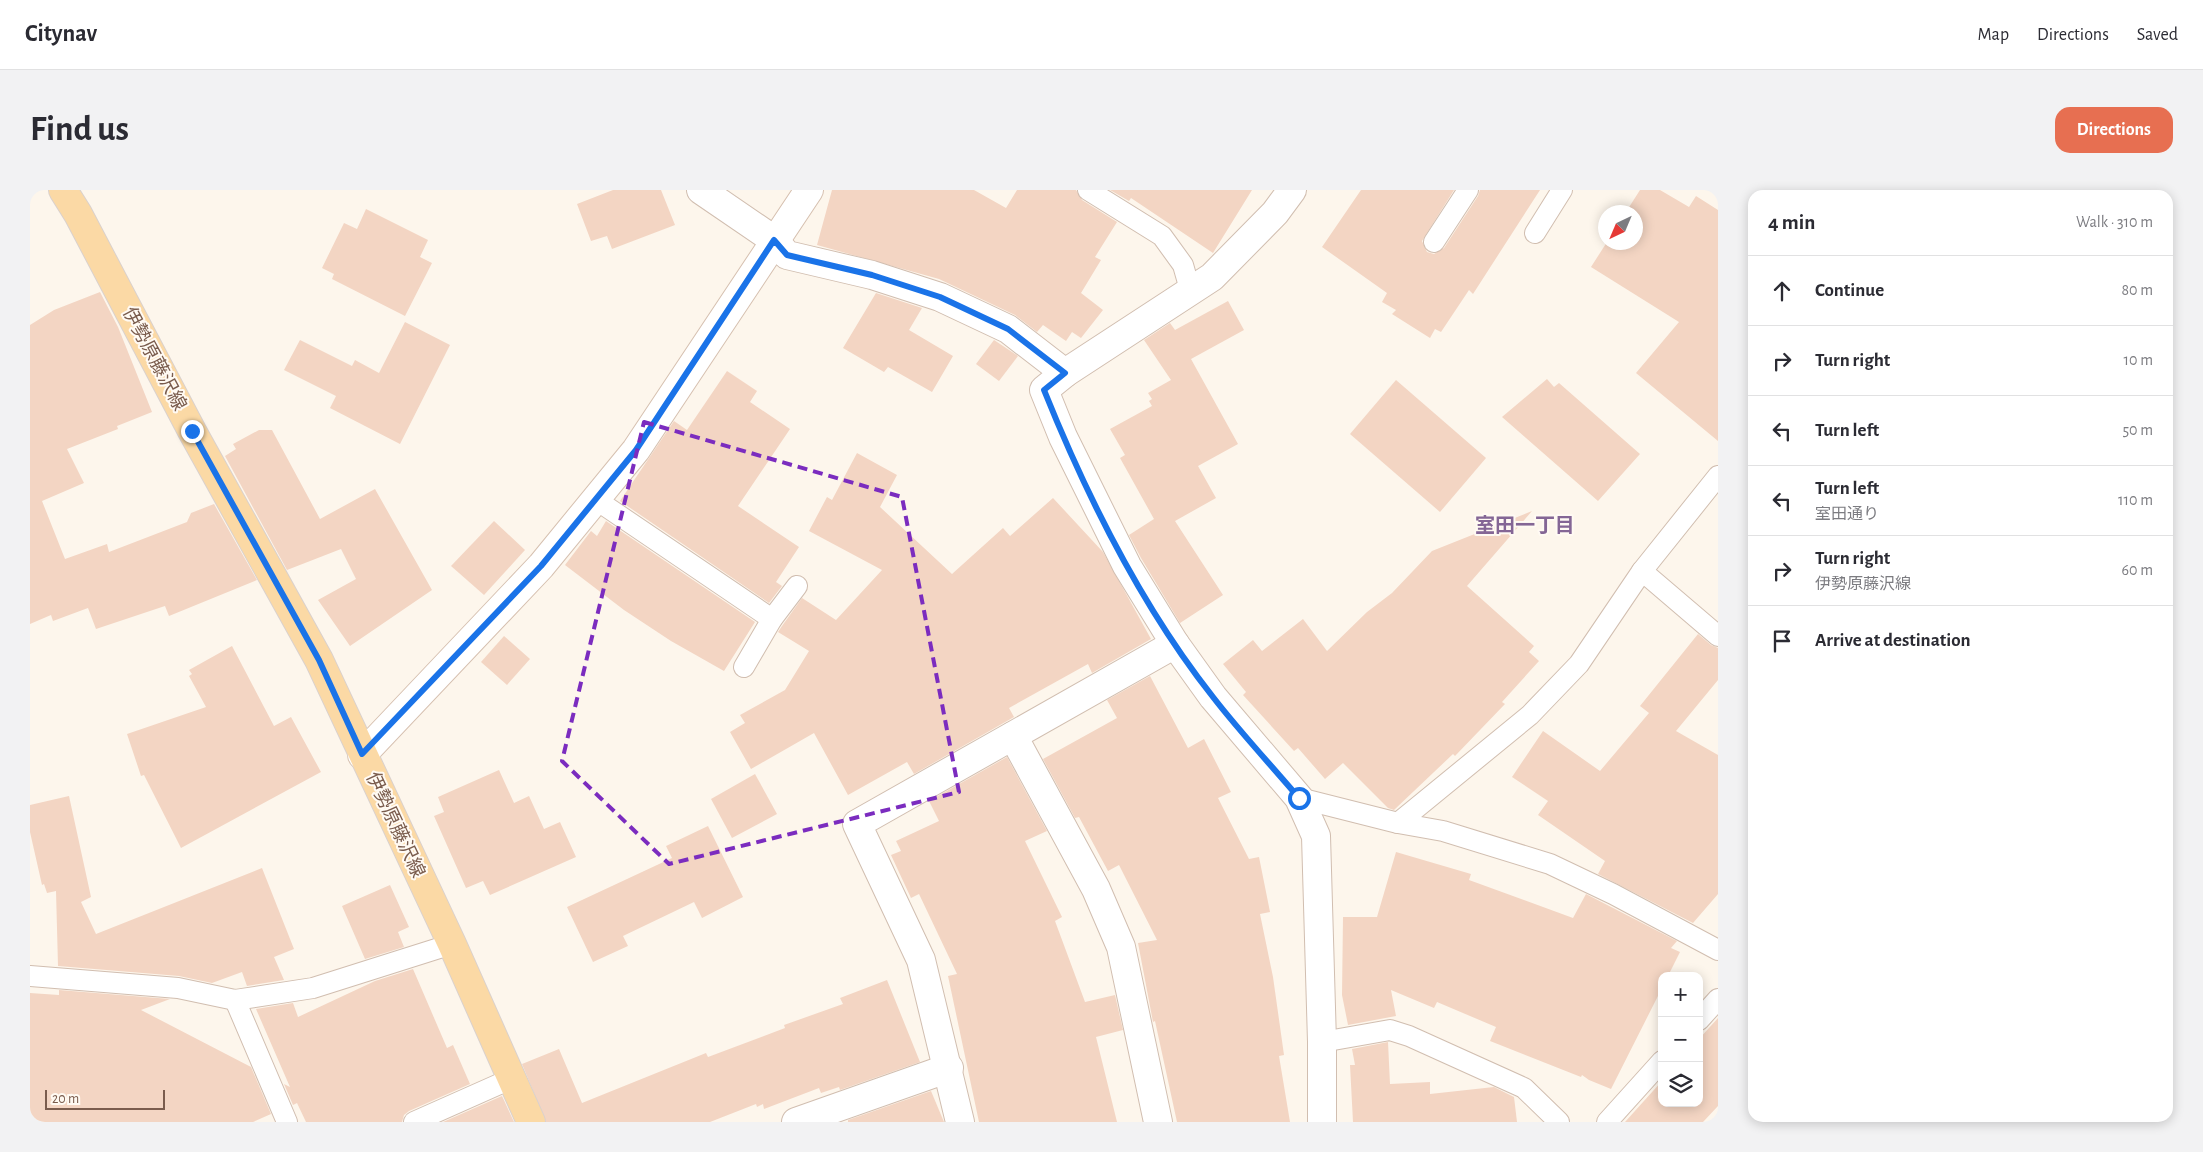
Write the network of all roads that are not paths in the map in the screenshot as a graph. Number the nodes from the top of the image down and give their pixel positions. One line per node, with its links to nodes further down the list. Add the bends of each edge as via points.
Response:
1 (63, 190): 22 (main road, 伊勢原藤沢線, via 319,660)
2 (701, 190): 9 (street)
3 (809, 190): 9 (street)
4 (1088, 190): 11 (lane, via 1162,236 1183,265)
5 (1292, 190): 11 (street, via 1275,213 1212,277)
6 (1468, 190): 10 (lane)
7 (1562, 190): 8 (lane)
8 (1535, 233)
9 (774, 240): 12 (street, via 787,255 872,275 940,297 1008,329); 14 (street, via 636,450)
10 (1434, 242)
11 (1191, 293): 12 (street)
12 (1065, 373): 19 (street, via 1044,390 1056,421 1127,566)
13 (1718, 476): 15 (lane)
14 (595, 499): 17 (lane); 22 (street, via 541,566)
15 (1642, 571): 18 (lane); 24 (lane, via 1579,664 1530,715)
16 (797, 586): 17 (lane)
17 (772, 619): 20 (lane)
18 (1718, 636)
19 (1175, 644): 21 (street); 23 (street, via 1213,697)
20 (744, 667)
21 (1013, 736): 33 (street, via 857,824 921,960); 40 (street, via 1096,889 1120,946)
22 (362, 754): 25 (main road, 伊勢原藤沢線)
23 (1299, 798): 24 (lane); 31 (street, via 1316,836)
24 (1398, 823): 26 (lane, via 1444,831 1550,864)
25 (452, 944): 29 (lane, via 313,988); 34 (main road, 伊勢原藤沢線)
26 (1718, 950)
27 (30, 976): 29 (lane, via 178,988)
28 (1718, 999): 30 (lane)
29 (235, 1000): 35 (lane)
30 (1702, 1017)
31 (1322, 1042): 41 (street); 42 (lane, via 1390,1030 1408,1036 1524,1088)
32 (1661, 1062): 43 (lane)
33 (948, 1068): 38 (street); 39 (street)
34 (513, 1078): 36 (lane); 37 (main road, 伊勢原藤沢線)
35 (287, 1122)
36 (414, 1122)
37 (531, 1122)
38 (796, 1122)
39 (960, 1122)
40 (1158, 1122)
41 (1322, 1122)
42 (1560, 1122)
43 (1607, 1122)

